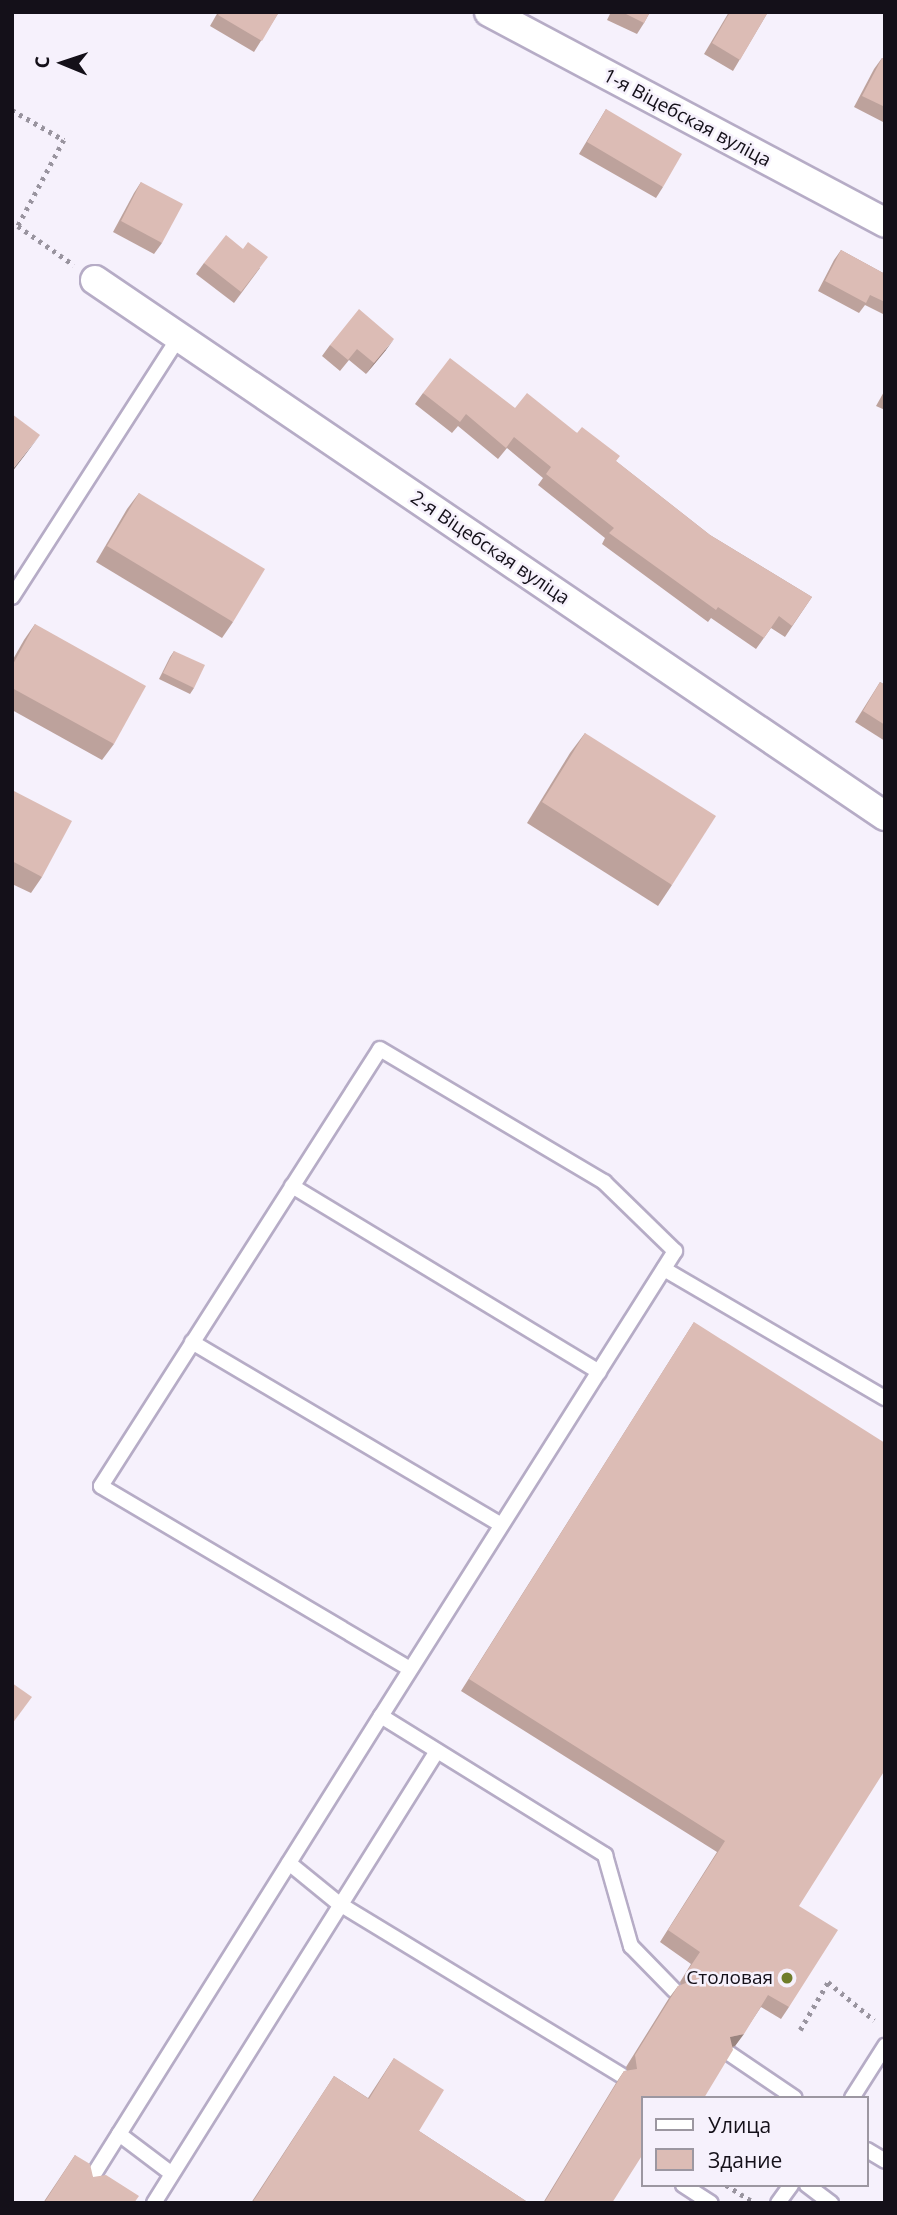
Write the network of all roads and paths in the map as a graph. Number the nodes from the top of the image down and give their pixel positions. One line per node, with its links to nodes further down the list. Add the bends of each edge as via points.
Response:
1 (489, 12): 3 (street, 1-я Віцебская вуліца)
2 (12, 110): 4 (path, via 64,140 18,226)
3 (885, 223)
4 (95, 280): 5 (street, 2-я Віцебская вуліца)
5 (179, 337): 6 (lane); 7 (street, 2-я Віцебская вуліца)
6 (12, 597)
7 (885, 816)
8 (292, 1186): 9 (lane, via 380,1049 604,1182 675,1251); 10 (lane); 11 (lane)
9 (664, 1269): 11 (lane); 12 (lane)
10 (192, 1342): 13 (lane); 14 (lane, via 101,1486)
11 (599, 1372): 13 (lane)
12 (885, 1398)
13 (501, 1525): 14 (lane)
14 (410, 1670): 15 (lane)
15 (381, 1716): 16 (lane); 17 (lane)
16 (437, 1751): 18 (lane); 19 (lane, via 605,1855 631,1946)
17 (289, 1863): 18 (lane); 27 (lane)
18 (338, 1903): 24 (lane); 30 (lane)
19 (674, 1990)
20 (874, 2020): 21 (path, via 828,1982)
21 (800, 2030)
22 (885, 2046): 26 (lane)
23 (730, 2054): 25 (lane)
24 (621, 2075)
25 (792, 2096)
26 (853, 2096)
27 (119, 2134): 30 (lane); 35 (lane)
28 (869, 2151): 29 (lane)
29 (885, 2161)
30 (173, 2174): 36 (lane)
31 (686, 2187): 37 (lane)
32 (729, 2187): 38 (path)
33 (790, 2187): 39 (lane)
34 (810, 2187): 40 (lane)
35 (84, 2190)
36 (154, 2203)
37 (710, 2203)
38 (755, 2203)
39 (778, 2203)
40 (831, 2203)

